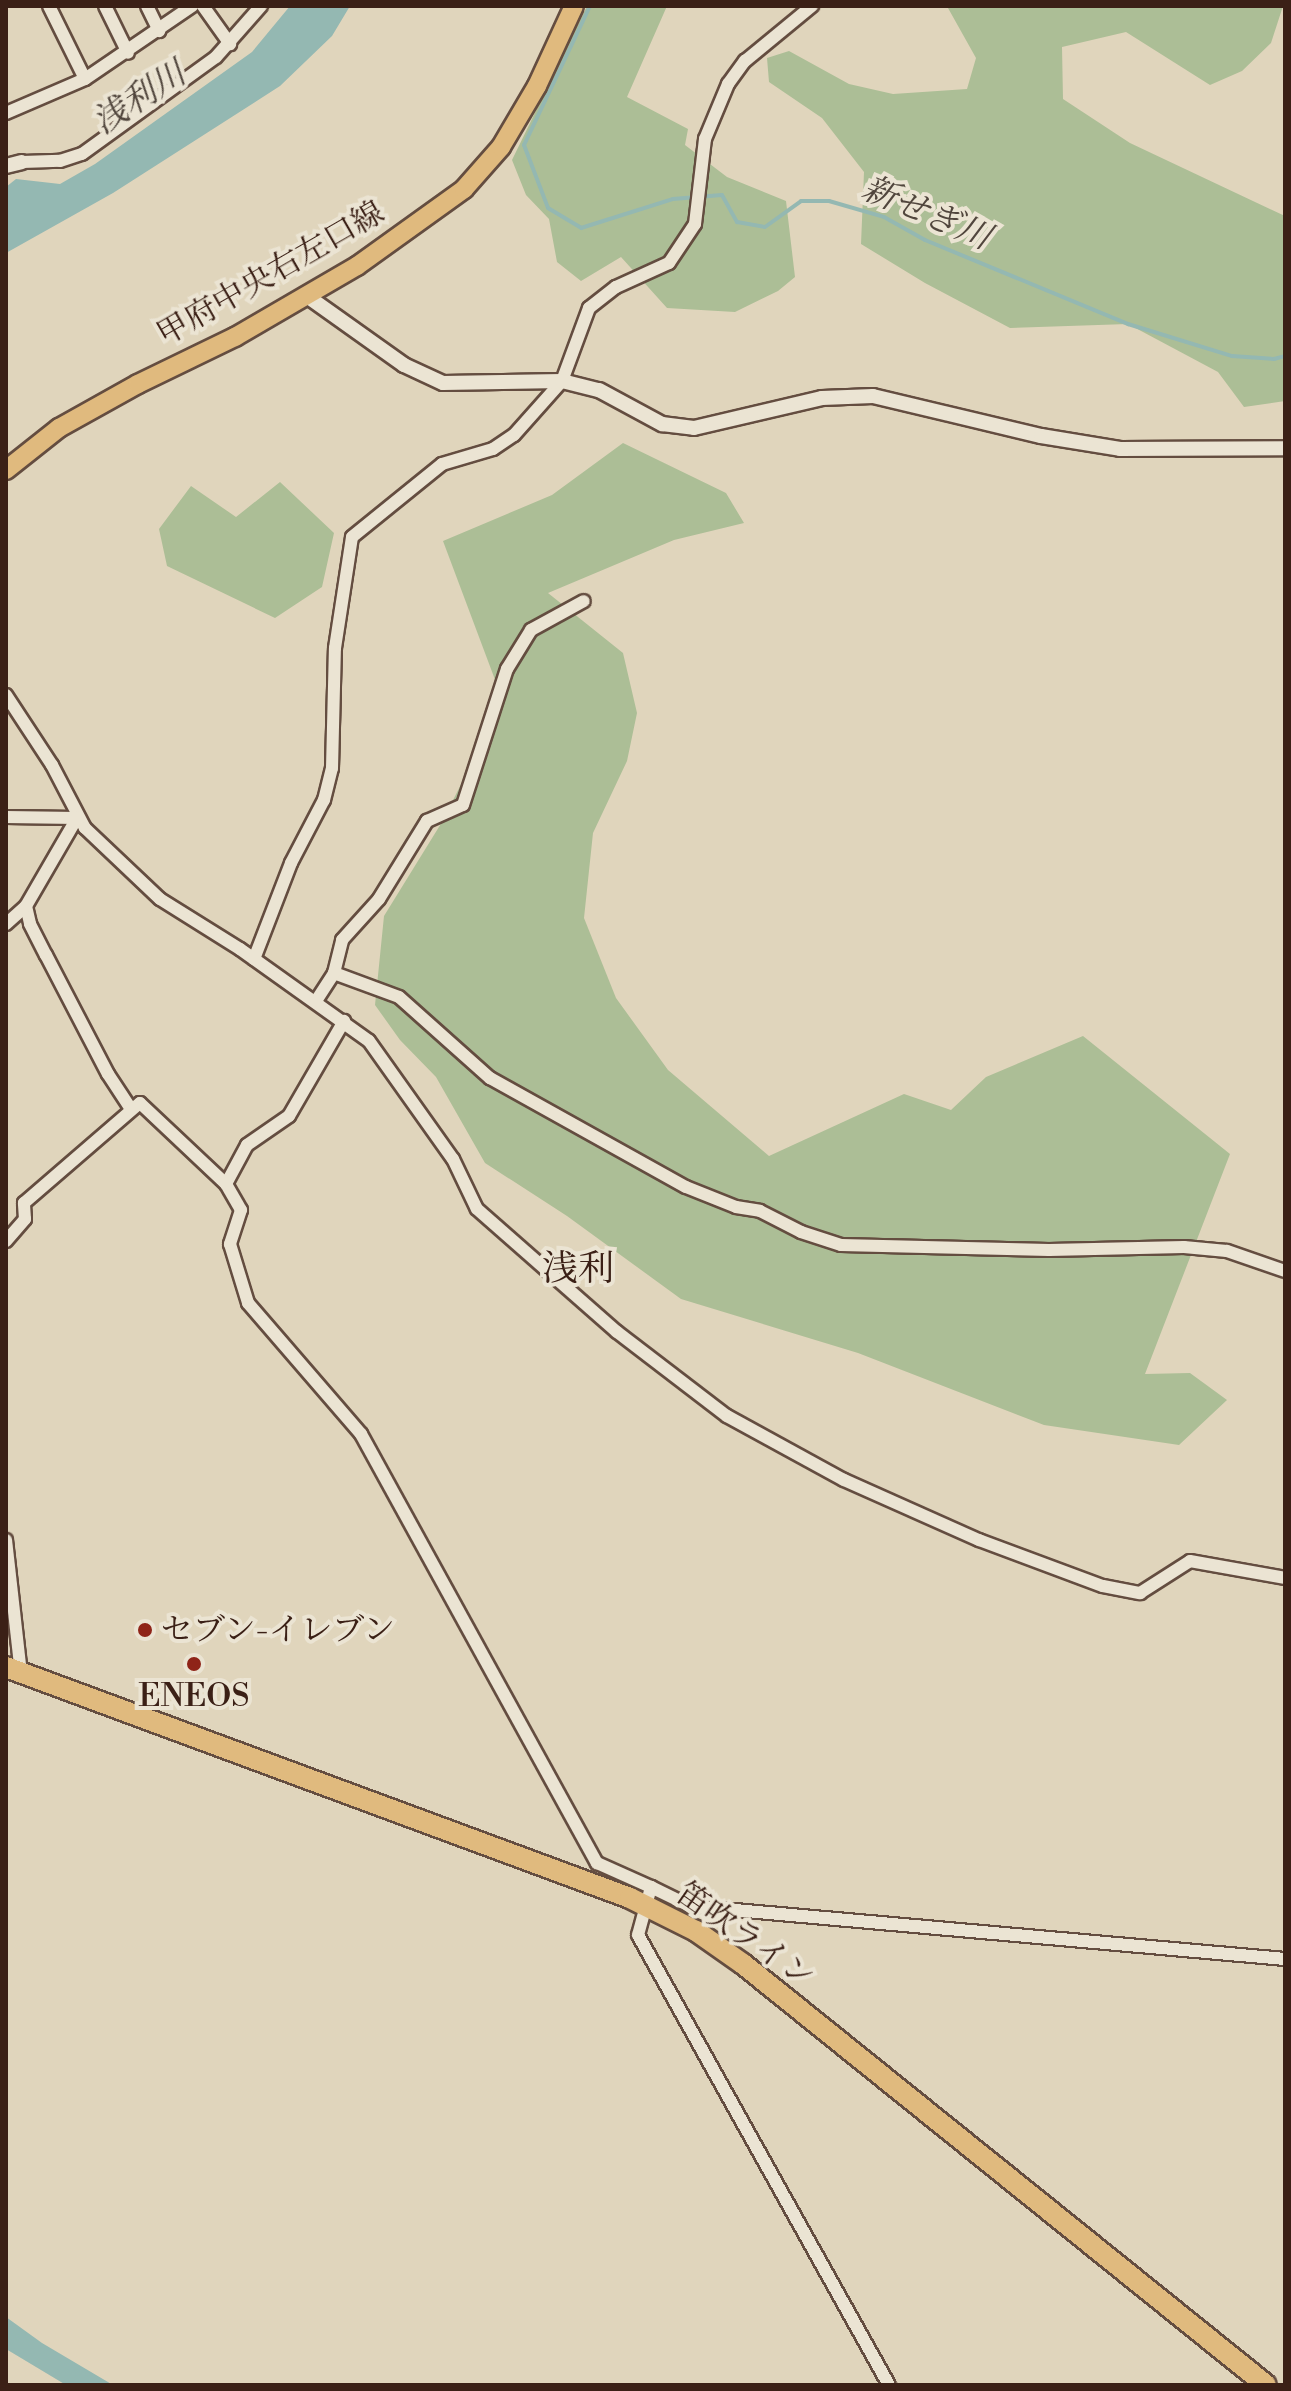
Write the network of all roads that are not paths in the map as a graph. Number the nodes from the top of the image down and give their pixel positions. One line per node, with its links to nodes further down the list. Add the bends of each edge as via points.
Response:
1 (49, 6): 12 (street)
2 (105, 6): 11 (street)
3 (147, 6): 9 (street)
4 (192, 6): 9 (street)
5 (203, 6): 10 (street)
6 (261, 6): 10 (street)
7 (574, 6): 16 (main road, 甲府中央右左口線, via 530,98 501,147 473,179 357,266)
8 (812, 6): 17 (street, via 745,61 728,84 705,139 695,224 669,263 616,287 589,308)
9 (159, 31): 11 (street)
10 (230, 44): 14 (street, via 82,154 60,161)
11 (128, 53): 12 (street)
12 (85, 79): 13 (street)
13 (6, 113)
14 (22, 162): 15 (street)
15 (6, 166)
16 (307, 296): 17 (street, via 404,365 443,383); 19 (main road, 甲府中央右左口線, via 59,428)
17 (562, 381): 18 (street, via 599,390 662,424 694,428 822,398 873,396 1120,449); 26 (street, via 514,435 493,449 442,464 352,537 332,675 332,768 324,800 291,863)
18 (1285, 448)
19 (6, 470)
20 (584, 601): 27 (street, via 531,630 507,669 463,805 427,821 379,899 342,940)
21 (6, 695): 23 (street, via 52,765)
22 (6, 817): 23 (street)
23 (77, 818): 24 (street); 26 (street, via 160,899)
24 (26, 906): 25 (street); 30 (street, via 46,955)
25 (6, 924)
26 (254, 959): 28 (street)
27 (334, 973): 28 (street); 33 (street, via 399,997 490,1078 686,1187 841,1245 1184,1247 1227,1251)
28 (316, 1001): 29 (street)
29 (344, 1021): 31 (street, via 289,1116 247,1145); 35 (street, via 369,1041 453,1159 477,1209 617,1332 727,1416 844,1480 991,1545 1103,1586 1140,1593 1190,1561)
30 (131, 1109): 31 (street, via 140,1103); 32 (street, via 24,1203 25,1219)
31 (226, 1184): 37 (street, via 241,1210 230,1244 248,1303 361,1434 597,1863)
32 (6, 1241)
33 (1285, 1271)
34 (6, 1540): 36 (street)
35 (1285, 1578)
36 (14, 1670): 37 (highway, 笛吹ライン)
37 (649, 1896): 38 (street, via 690,1906); 39 (street, via 638,1935); 40 (highway, 笛吹ライン, via 743,1964)
38 (1285, 1959)
39 (889, 2385)
40 (1266, 2385)

